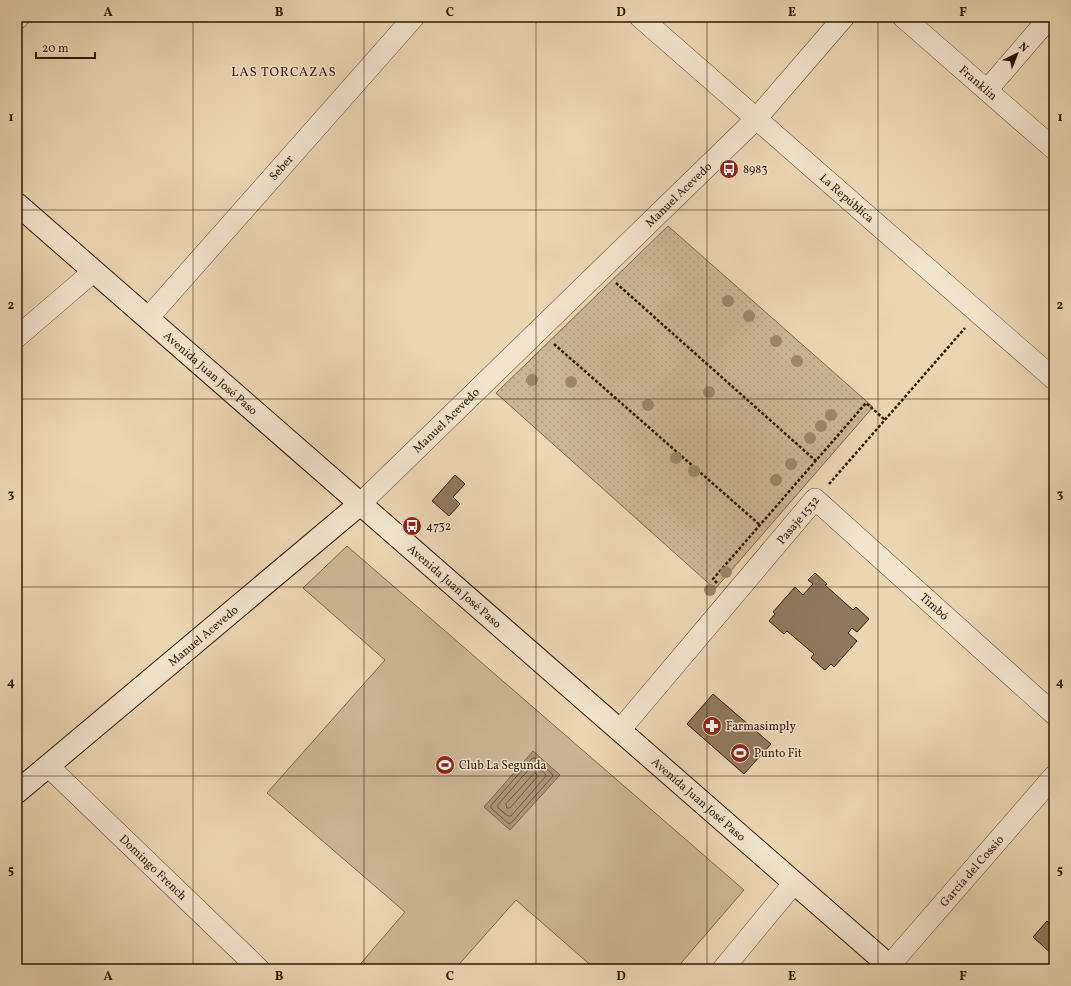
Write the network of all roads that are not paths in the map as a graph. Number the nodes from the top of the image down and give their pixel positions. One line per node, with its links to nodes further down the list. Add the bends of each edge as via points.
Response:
1 (414, 17): 11 (street, Seber)
2 (640, 17): 7 (street, La República)
3 (844, 17): 7 (street, Manuel Acevedo)
4 (903, 17): 6 (street, Franklin)
5 (1050, 17): 6 (street)
6 (987, 90): 8 (street, Franklin)
7 (756, 119): 13 (street, La República); 15 (street, Manuel Acevedo)
8 (1054, 149)
9 (17, 204): 10 (main road, Avenida Juan José Paso)
10 (94, 271): 11 (main road, Avenida Juan José Paso); 12 (street)
11 (148, 318): 15 (main road, Avenida Juan José Paso)
12 (17, 337)
13 (1054, 379)
14 (815, 499): 16 (street, Timbó); 17 (street, Pasaje 1532)
15 (360, 504): 17 (main road, Avenida Juan José Paso); 18 (main road, Manuel Acevedo)
16 (1054, 714)
17 (620, 730): 21 (main road, Avenida Juan José Paso)
18 (48, 766): 20 (main road, Manuel Acevedo); 23 (street, Domingo French)
19 (1054, 776): 22 (street, García del Cossio)
20 (17, 792)
21 (794, 883): 22 (main road, Avenida Juan José Paso); 24 (street)
22 (891, 968)
23 (259, 969)
24 (723, 969)

